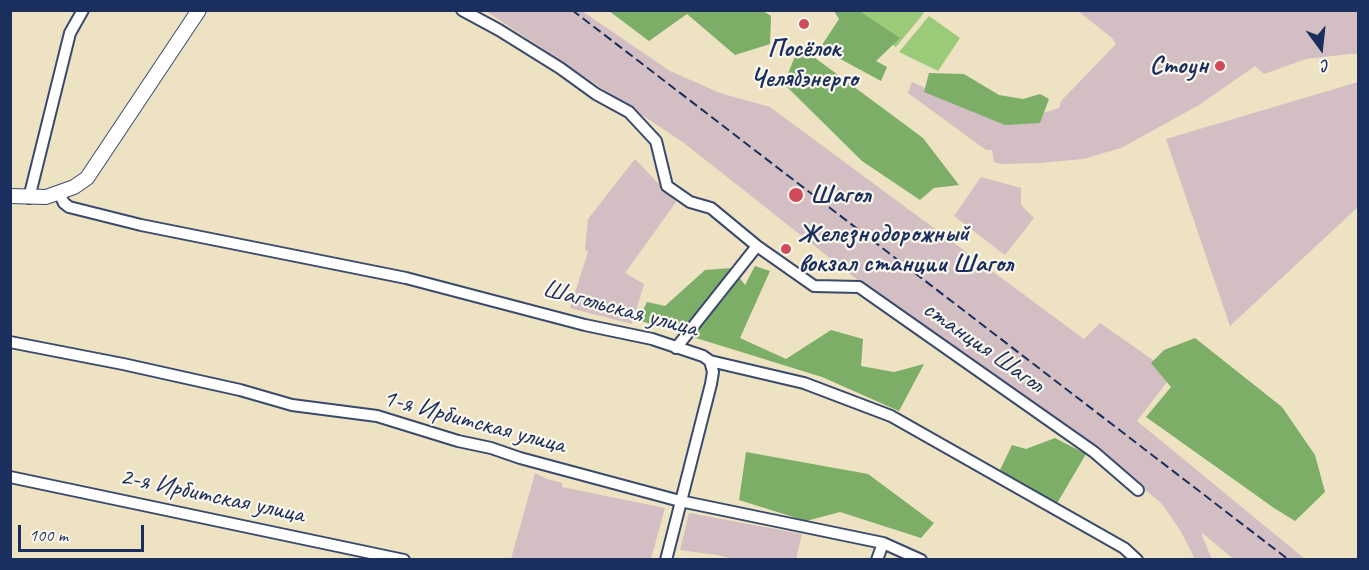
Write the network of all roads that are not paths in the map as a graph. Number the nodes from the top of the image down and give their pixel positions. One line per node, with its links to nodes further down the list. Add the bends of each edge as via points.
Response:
1 (83, 10): 6 (street, via 70,33)
2 (199, 10): 4 (main road, via 87,178)
3 (462, 10): 7 (street, станция Шагол, via 629,112 656,141 667,186 690,202 711,208)
4 (59, 193): 6 (main road); 9 (street, Шагольская улица, via 69,207 136,224 406,278)
5 (10, 196): 6 (main road)
6 (29, 198)
7 (757, 246): 9 (street); 12 (street, станция Шагол, via 814,286 859,287 1094,452)
8 (10, 342): 13 (street, 1-я Ирбитская улица, via 240,390 292,405 377,416)
9 (676, 348): 10 (street, Шагольская улица)
10 (711, 361): 13 (street, via 711,384); 19 (street, Шагольская улица, via 804,383 891,416 1124,548)
11 (10, 477): 15 (street, 2-я Ирбитская улица)
12 (1138, 490)
13 (680, 501): 14 (street, 1-я Ирбитская улица); 16 (street)
14 (883, 543): 17 (street); 18 (street, 1-я Ирбитская улица)
15 (404, 560)
16 (666, 560)
17 (878, 560)
18 (921, 560)
19 (1137, 560)

